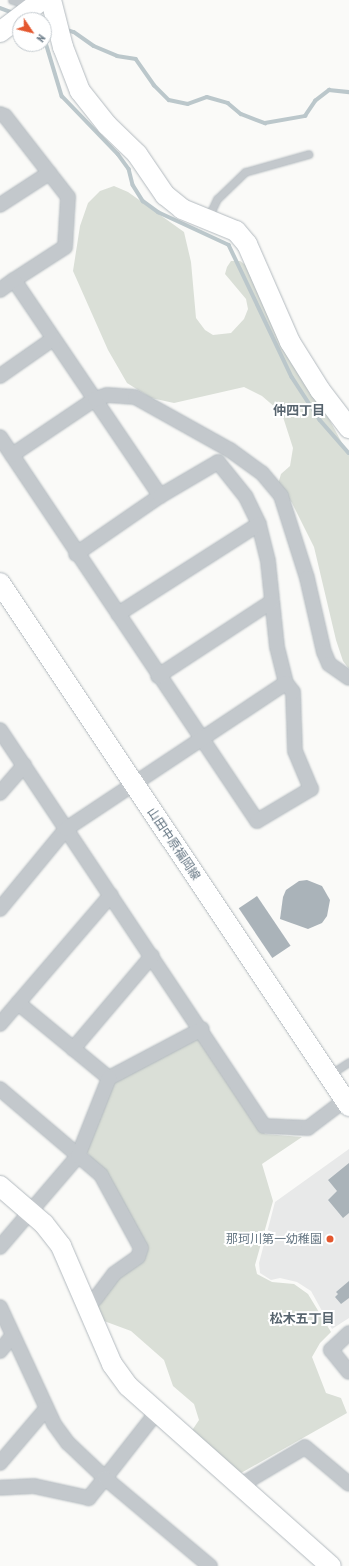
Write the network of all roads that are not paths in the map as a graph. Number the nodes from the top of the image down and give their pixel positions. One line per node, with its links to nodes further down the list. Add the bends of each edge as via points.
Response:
1 (12, 0): 2 (lane)
2 (42, 2): 3 (street); 8 (street, via 80,92 107,125 138,154 165,195 182,209)
3 (0, 32)
4 (2, 116): 6 (street)
5 (310, 154): 8 (lane, via 245,172 217,199)
6 (49, 172): 7 (street); 9 (street, via 68,197 65,247)
7 (0, 205)
8 (208, 218): 14 (street, via 236,231 247,244 290,342 320,390)
9 (14, 280): 10 (street); 11 (street)
10 (0, 290)
11 (53, 339): 12 (street); 13 (street)
12 (0, 376)
13 (95, 399): 16 (street); 17 (street); 24 (street, via 107,395 134,397 197,430 262,473 281,496 293,526 329,664)
14 (349, 428)
15 (0, 437): 16 (street)
16 (12, 455): 19 (street)
17 (160, 496): 18 (street, via 218,462 246,497); 19 (street)
18 (259, 524): 21 (street, via 268,560); 22 (street)
19 (76, 554): 22 (street)
20 (0, 583): 29 (street, 山田中原福岡線)
21 (271, 602): 23 (street); 25 (street)
22 (118, 614): 23 (street)
23 (158, 676): 27 (street)
24 (349, 678)
25 (286, 683): 27 (street); 27 (street, via 293,692 295,751 311,789 257,821)
26 (0, 730): 28 (street)
27 (201, 739): 29 (street)
28 (24, 765): 30 (street); 31 (street)
29 (134, 783): 31 (street); 40 (street, 山田中原福岡線)
30 (0, 794)
31 (66, 829): 32 (street); 33 (street)
32 (111, 895): 34 (street); 35 (street)
33 (0, 909)
34 (152, 956): 37 (street); 38 (street)
35 (18, 1003): 36 (street); 38 (street)
36 (0, 1024)
37 (202, 1029): 41 (street); 43 (street, via 264,1126 308,1128)
38 (73, 1049): 41 (street)
39 (349, 1062): 40 (lane)
40 (328, 1075): 43 (street, 山田中原福岡線)
41 (109, 1078): 44 (street)
42 (0, 1089): 44 (street)
43 (347, 1103)
44 (78, 1156): 46 (street); 48 (street, via 101,1175 141,1248 138,1257 109,1279 95,1299)
45 (0, 1186): 46 (street)
46 (30, 1211): 47 (street); 48 (street, via 60,1246)
47 (0, 1247)
48 (87, 1302): 55 (street, via 112,1364 128,1386)
49 (0, 1307): 51 (street)
50 (349, 1334): 53 (street, via 331,1350)
51 (12, 1336): 52 (street); 54 (street)
52 (0, 1351)
53 (349, 1372)
54 (46, 1409): 56 (street); 57 (street, via 68,1443)
55 (156, 1413): 57 (street); 59 (street)
56 (0, 1462)
57 (105, 1478): 60 (street, via 89,1498 34,1486); 61 (street)
58 (349, 1484): 59 (street, via 305,1447)
59 (241, 1485): 62 (street)
60 (0, 1488)
61 (210, 1566)
62 (331, 1566)

